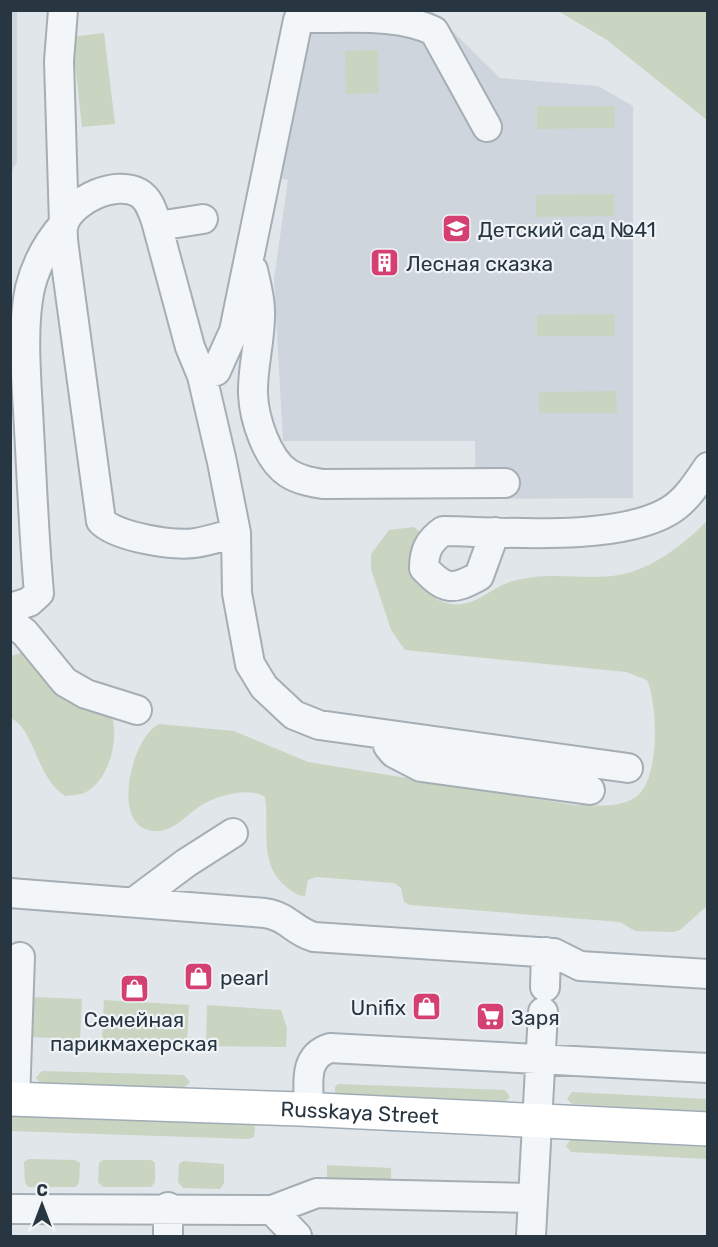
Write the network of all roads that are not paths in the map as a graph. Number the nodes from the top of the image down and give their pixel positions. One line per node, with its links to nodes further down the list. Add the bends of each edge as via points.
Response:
1 (63, 10): 4 (lane, via 59,61)
2 (487, 126): 6 (lane, via 434,31 392,21 298,20)
3 (203, 219): 5 (lane)
4 (64, 224): 5 (lane, via 82,200 108,189 138,192 149,201); 7 (lane, via 49,242); 12 (lane, via 69,302 101,521 116,531 160,541 194,543)
5 (158, 226): 8 (lane, via 190,347)
6 (250, 260): 8 (lane, via 227,351 216,371); 10 (lane, via 261,312 254,407 262,434 286,472 323,484)
7 (19, 327): 13 (lane, via 27,384)
8 (202, 376): 12 (lane)
9 (708, 467): 11 (lane, via 679,504 640,524 606,531)
10 (505, 483)
11 (495, 532)
12 (236, 533): 18 (lane, via 237,593 250,664 264,687 303,720)
13 (39, 592): 14 (lane, via 29,602); 16 (lane)
14 (10, 608)
15 (10, 621): 16 (lane)
16 (54, 666): 17 (lane, via 65,682 76,689)
17 (136, 710)
18 (387, 735): 19 (lane); 20 (lane, via 388,746 394,753 421,767)
19 (628, 768)
20 (590, 790)
21 (233, 833): 23 (lane, via 186,862)
22 (10, 893): 23 (lane)
23 (134, 902): 24 (lane, via 279,915 305,935 314,937)
24 (546, 952): 26 (lane, via 580,966); 27 (lane)
25 (20, 957): 29 (lane)
26 (708, 974)
27 (541, 1059): 28 (lane); 30 (lane, via 330,1048 318,1052 309,1064); 31 (lane)
28 (708, 1068)
29 (13, 1099): 30 (main road, Russkaya Street)
30 (309, 1110): 31 (main road, Russkaya Street)
31 (537, 1120): 32 (main road, Russkaya Street); 33 (lane)
32 (708, 1129)
33 (533, 1198): 36 (lane, via 317,1193); 39 (lane)
34 (168, 1207): 35 (lane); 36 (lane); 37 (lane)
35 (10, 1209)
36 (272, 1210): 38 (lane)
37 (168, 1236)
38 (297, 1236)
39 (531, 1236)

